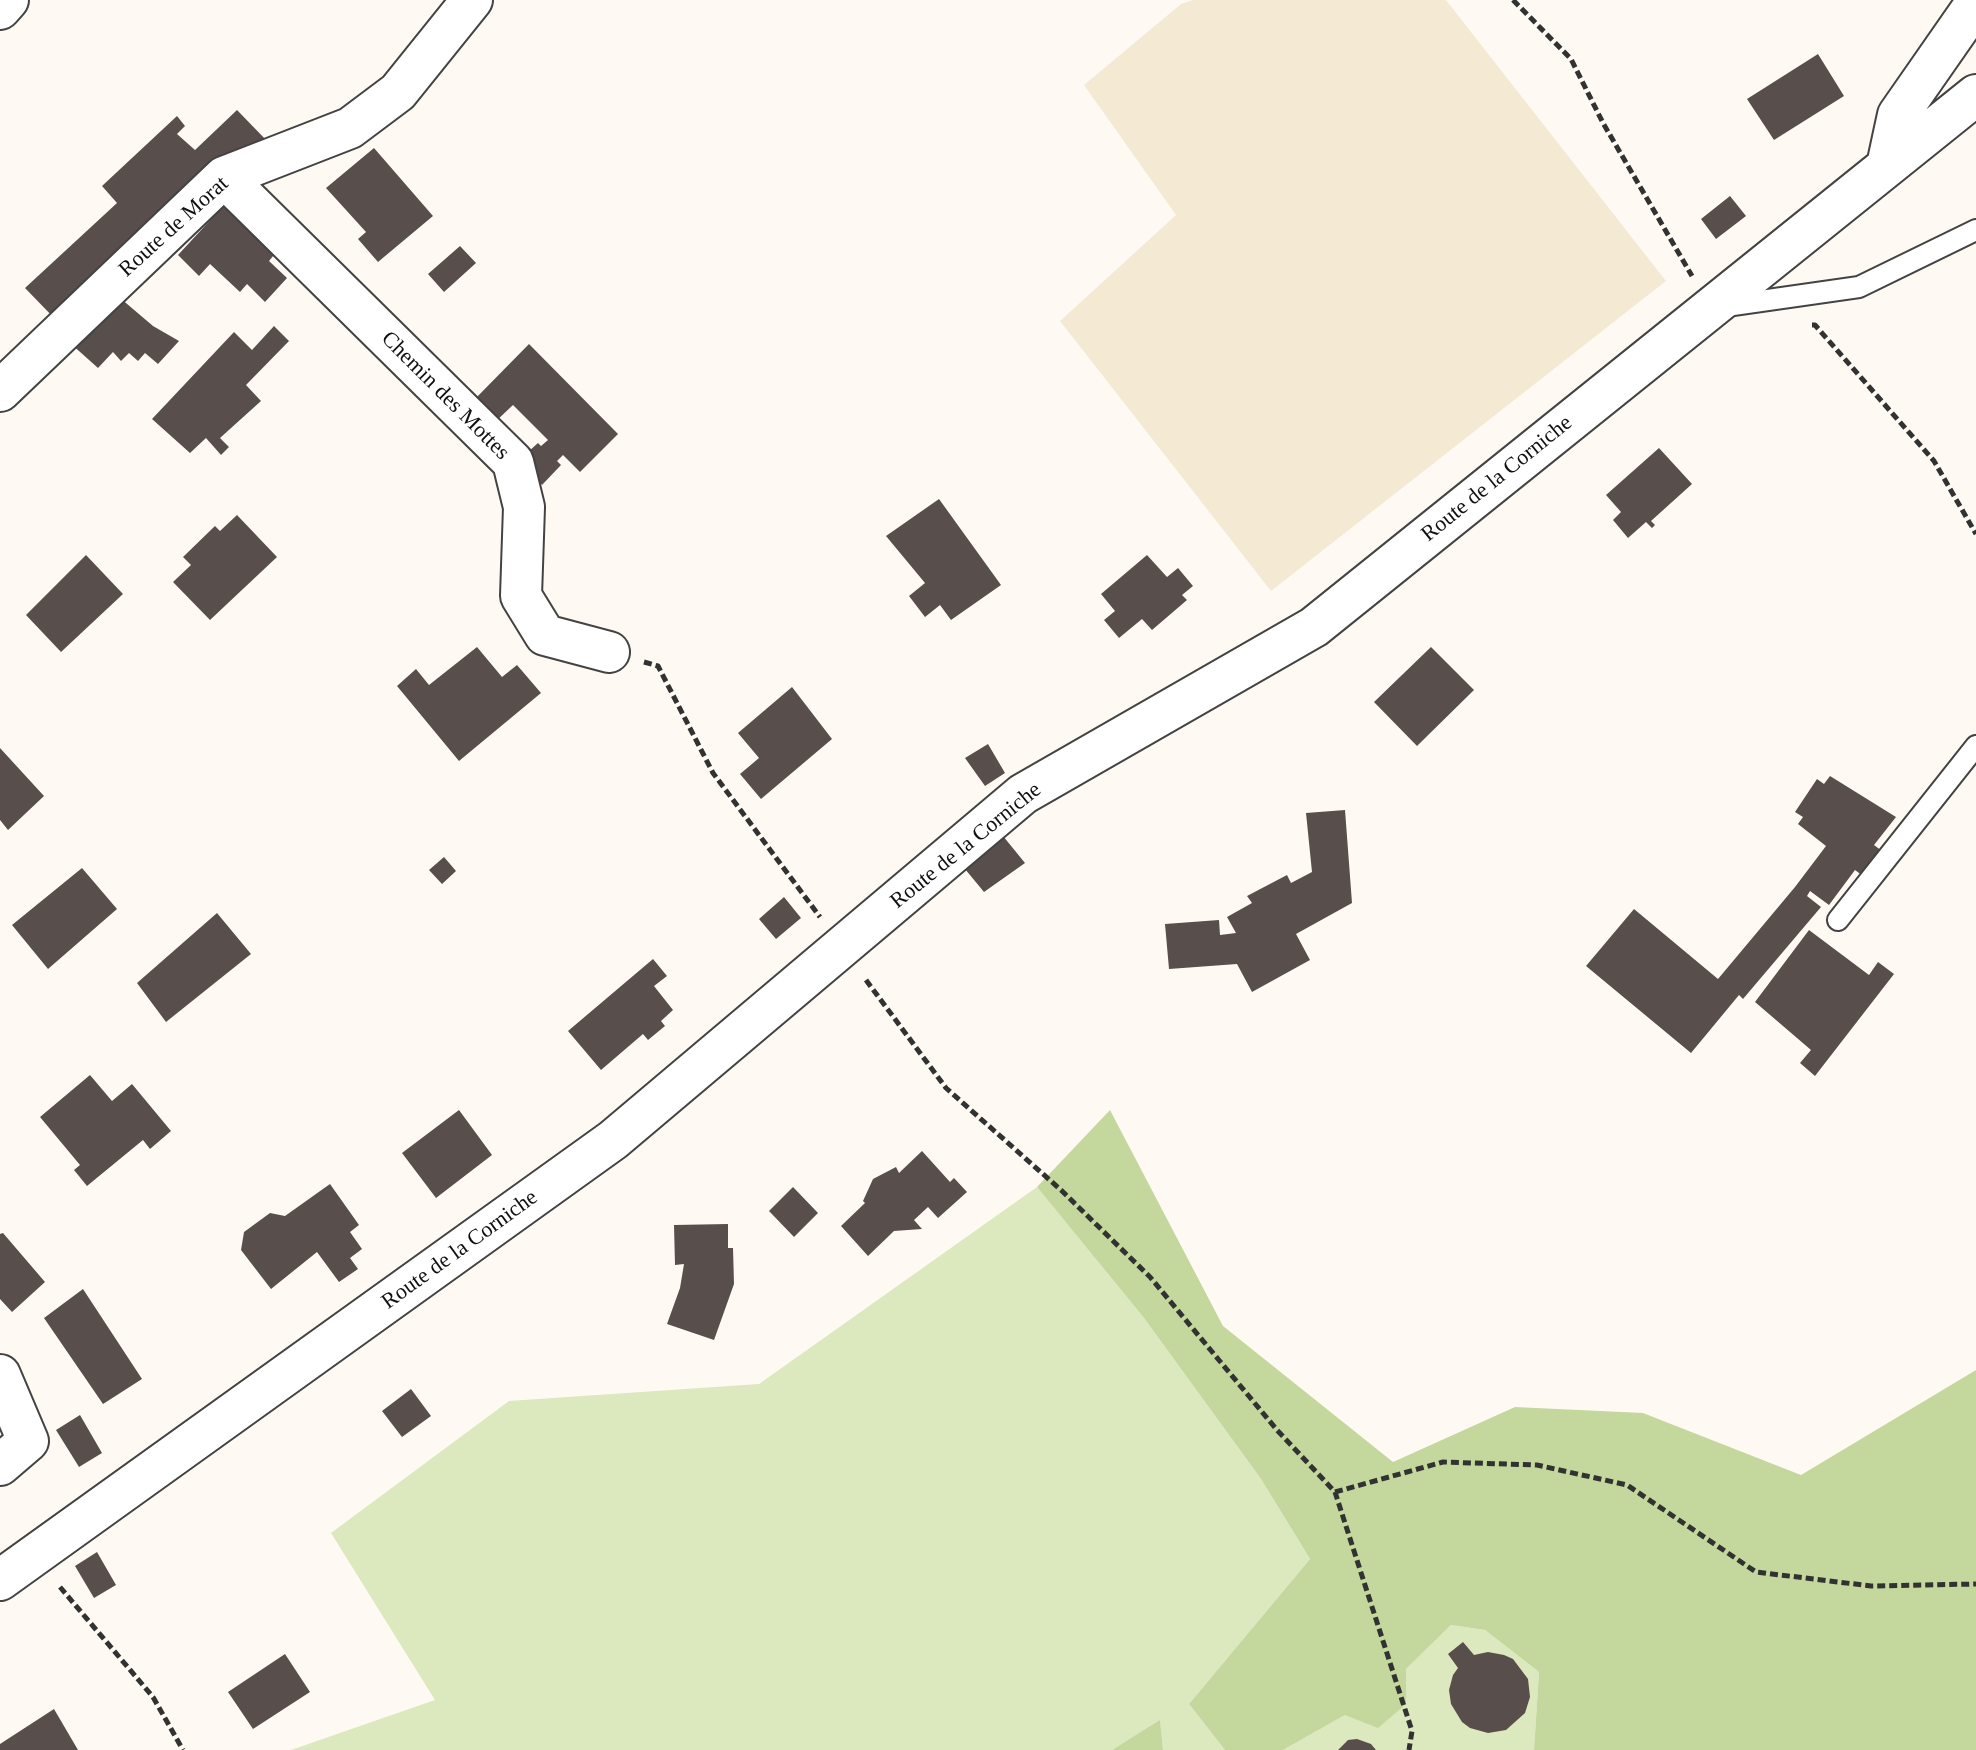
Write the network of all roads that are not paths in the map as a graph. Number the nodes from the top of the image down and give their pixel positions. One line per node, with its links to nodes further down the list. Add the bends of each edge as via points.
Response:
1 (8, 0): 4 (street)
2 (472, 0): 7 (street, Route de Morat, via 398,92 350,128)
3 (1976, 3): 6 (street, via 1898,115)
4 (0, 9)
5 (1976, 95): 6 (street, Route de la Corniche)
6 (1887, 166): 9 (street, Route de la Corniche)
7 (224, 177): 10 (street, Route de Morat); 11 (street, Chemin des Mottes, via 513,462 524,507 521,596 545,635)
8 (1976, 230): 9 (lane, via 1859,287)
9 (1710, 308): 16 (street, Route de la Corniche, via 1314,627 1023,794 831,933 613,1140)
10 (0, 391)
11 (609, 652)
12 (1976, 746): 13 (lane)
13 (1838, 920)
14 (0, 1375): 15 (street, via 28,1441)
15 (0, 1465)
16 (0, 1580)

